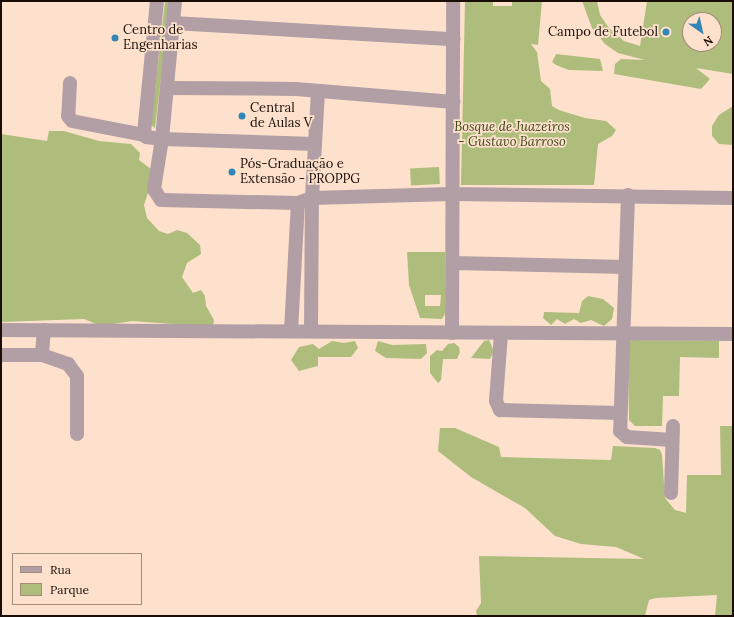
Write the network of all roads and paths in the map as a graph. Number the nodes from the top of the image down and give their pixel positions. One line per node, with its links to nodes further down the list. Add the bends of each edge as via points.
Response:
1 (157, 1): 10 (lane)
2 (175, 1): 4 (lane)
3 (453, 1): 5 (lane)
4 (173, 23): 5 (lane); 7 (lane)
5 (454, 39): 9 (lane)
6 (70, 83): 10 (lane, via 68,116 72,121)
7 (167, 88): 8 (lane); 11 (lane)
8 (318, 91): 9 (lane); 12 (lane)
9 (453, 102): 13 (lane)
10 (144, 135): 11 (lane)
11 (162, 139): 12 (lane); 17 (lane, via 154,189 161,200)
12 (315, 144): 15 (lane)
13 (451, 194): 14 (lane); 15 (lane); 20 (lane)
14 (628, 195): 16 (lane); 21 (lane)
15 (318, 198): 17 (lane); 19 (lane)
16 (733, 198)
17 (298, 203): 18 (lane)
18 (294, 255): 19 (lane); 24 (lane)
19 (314, 257): 25 (lane)
20 (453, 263): 21 (lane); 26 (lane)
21 (625, 267): 27 (lane)
22 (1, 330): 23 (lane)
23 (44, 330): 24 (lane); 31 (lane)
24 (291, 331): 25 (lane)
25 (311, 331): 26 (lane)
26 (452, 333): 28 (lane)
27 (624, 333): 28 (lane); 29 (lane); 32 (lane)
28 (501, 334): 32 (lane, via 496,401 500,410)
29 (733, 334)
30 (1, 355): 31 (lane)
31 (42, 356): 34 (lane, via 68,364 74,369 77,376)
32 (620, 413): 35 (lane, via 620,431 623,436)
33 (673, 426): 35 (lane)
34 (77, 434)
35 (672, 440): 36 (lane)
36 (671, 493)

